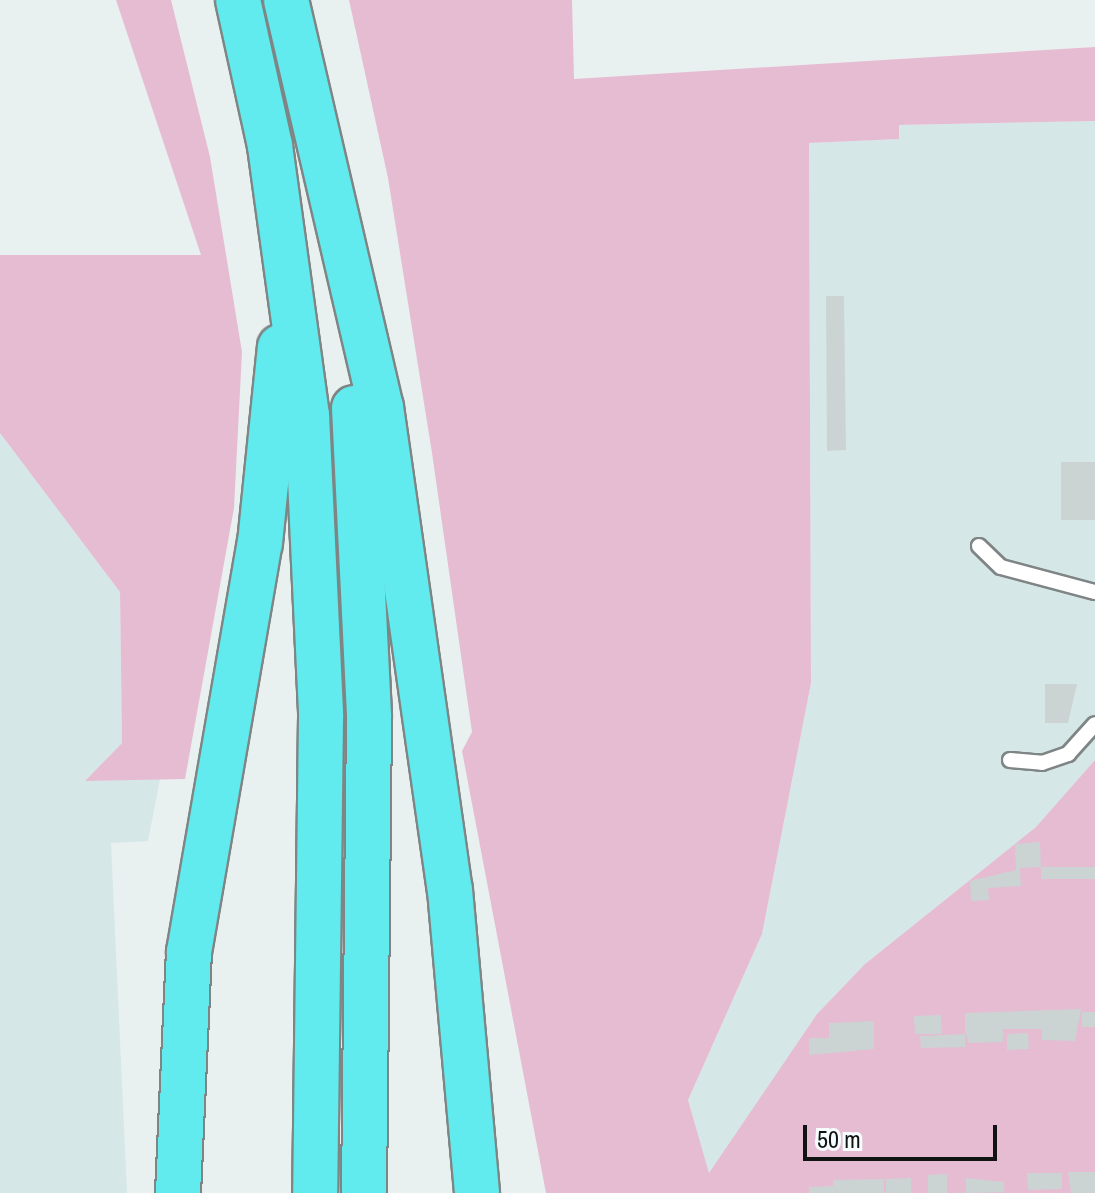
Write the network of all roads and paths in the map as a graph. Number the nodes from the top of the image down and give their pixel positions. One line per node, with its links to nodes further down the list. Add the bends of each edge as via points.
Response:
1 (238, 0): 4 (highway)
2 (286, 0): 3 (highway)
3 (319, 138): 11 (highway, via 364,543); 12 (highway, via 383,422 450,890)
4 (288, 257): 9 (highway, via 260,543 189,952); 10 (highway, via 307,415 320,701)
5 (979, 546): 6 (lane, via 1001,567)
6 (1095, 592)
7 (1095, 724): 8 (lane, via 1068,754 1042,763)
8 (1010, 760)
9 (178, 1193)
10 (315, 1193)
11 (364, 1193)
12 (477, 1193)

